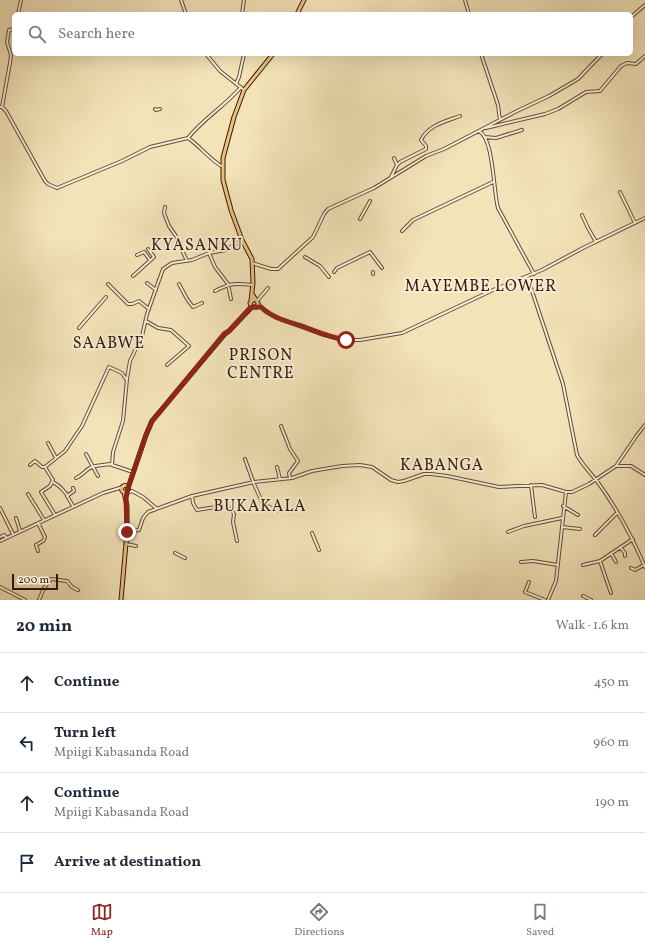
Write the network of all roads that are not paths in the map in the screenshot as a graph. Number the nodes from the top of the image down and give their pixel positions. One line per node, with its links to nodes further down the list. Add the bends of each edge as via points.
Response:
1 (21, 0): 7 (street)
2 (181, 0): 8 (street)
3 (244, 0): 9 (street)
4 (304, 0): 10 (main road)
5 (465, 0): 11 (street)
6 (645, 5): 12 (street)
7 (18, 12)
8 (185, 12)
9 (242, 12)
10 (298, 12)
11 (468, 12)
12 (633, 15)
13 (12, 29): 23 (street, via 8,32 7,45 11,55)
14 (208, 56): 20 (street)
15 (244, 56): 20 (street)
16 (271, 56): 22 (main road)
17 (482, 56): 27 (street, via 498,105)
18 (600, 56): 27 (street, via 573,82)
19 (645, 56): 28 (street, via 636,64 627,63 622,66 600,91 586,92 545,114)
20 (236, 84): 21 (street)
21 (241, 87): 22 (street); 32 (street)
22 (244, 90): 35 (main road, via 228,136)
23 (1, 107): 32 (street, via 6,111 45,181 57,188 150,147)
24 (154, 109): 25 (street)
25 (160, 109)
26 (460, 116): 34 (street, via 426,132 421,140 426,146 424,151)
27 (500, 120): 28 (street)
28 (483, 129): 30 (street)
29 (522, 130): 31 (street, via 496,138)
30 (478, 131): 31 (street); 36 (street)
31 (485, 137): 37 (street, via 490,151)
32 (188, 138): 35 (street)
33 (394, 158): 34 (street)
34 (397, 165): 36 (street)
35 (223, 167): 46 (main road, via 230,210)
36 (391, 176): 56 (street, via 374,188 328,208 313,237)
37 (493, 182): 45 (street, via 413,220); 59 (street, via 500,212)
38 (620, 192): 44 (street)
39 (370, 201): 43 (street)
40 (165, 206): 53 (street, via 164,213 169,226 180,242)
41 (582, 215): 47 (street)
42 (645, 218): 44 (street)
43 (360, 219)
44 (635, 223): 47 (street)
45 (402, 231)
46 (242, 240): 49 (street, via 226,250); 54 (main road, via 250,252)
47 (596, 242): 59 (street)
48 (148, 249): 52 (street, via 154,257)
49 (209, 253): 53 (street); 66 (street, via 215,267)
50 (137, 255): 52 (street, via 144,252)
51 (305, 257): 61 (street, via 320,266)
52 (150, 260): 60 (street)
53 (187, 261): 69 (street, via 172,263 163,269)
54 (252, 263): 56 (street); 67 (main road)
55 (382, 268): 57 (street, via 370,252)
56 (276, 270): 58 (street)
57 (334, 272)
58 (276, 273)
59 (534, 274): 62 (street)
60 (133, 276)
61 (329, 277)
62 (525, 279): 77 (street, via 493,290 407,330 374,339 339,339); 102 (street, via 530,285 563,384 577,455)
63 (147, 283): 69 (street)
64 (108, 284): 75 (street, via 128,304 139,301)
65 (179, 284): 73 (street, via 193,307)
66 (228, 284): 67 (street); 70 (street); 72 (street)
67 (252, 285): 74 (main road)
68 (268, 288): 74 (street)
69 (156, 290): 75 (street)
70 (215, 291)
71 (106, 297): 80 (street)
72 (231, 299)
73 (202, 303)
74 (256, 303): 76 (main road); 76 (main road); 77 (street, via 266,312)
75 (149, 309): 78 (street)
76 (244, 314): 96 (main road, via 224,334 152,421)
77 (284, 320): 79 (street)
78 (146, 321): 81 (street, via 158,328 171,330 189,346); 82 (street, via 130,361)
79 (282, 324)
80 (79, 328)
81 (167, 365)
82 (127, 379): 87 (street, via 109,366 82,426 67,449); 90 (street, via 123,421 113,452)
83 (645, 425): 92 (street)
84 (281, 426): 100 (street, via 298,461 289,473)
85 (48, 443): 87 (street)
86 (86, 454): 94 (street)
87 (56, 458): 93 (street)
88 (245, 459): 104 (street)
89 (616, 460): 92 (street)
90 (112, 464): 94 (street); 96 (street)
91 (30, 465): 93 (street, via 35,461)
92 (617, 465): 97 (street, via 631,466); 102 (street)
93 (45, 467): 103 (street)
94 (93, 467): 98 (street); 99 (street)
95 (277, 467): 101 (street)
96 (133, 472): 108 (main road)
97 (645, 475)
98 (98, 476)
99 (76, 478)
100 (290, 478): 101 (street); 105 (street, via 325,468 360,465 372,468 398,482 431,474 500,487)
101 (280, 479): 104 (street)
102 (595, 480): 109 (street, via 575,491); 118 (street)
103 (52, 482): 111 (street); 119 (street, via 41,492)
104 (254, 482): 112 (street); 117 (street, via 264,504)
105 (531, 485): 109 (street, via 542,485); 121 (street)
106 (73, 488): 111 (street, via 74,491)
107 (116, 489): 108 (street); 108 (street); 113 (street)
108 (126, 490): 116 (street, via 140,495); 129 (main road)
109 (566, 492): 114 (street)
110 (28, 494): 124 (street)
111 (68, 496): 113 (street)
112 (192, 496): 116 (street); 138 (street, via 197,510 222,506 231,509)
113 (73, 506): 119 (street)
114 (563, 506): 120 (street); 123 (street)
115 (0, 508): 132 (street)
116 (156, 508): 129 (street, via 143,518 139,530)
117 (280, 511)
118 (617, 513): 133 (street); 136 (street)
119 (55, 515): 124 (street)
120 (578, 515)
121 (536, 517)
122 (16, 518): 128 (street)
123 (562, 518): 126 (street); 130 (street)
124 (44, 520): 125 (street)
125 (38, 523): 128 (street); 143 (street, via 45,537 36,545)
126 (562, 527): 127 (street); 152 (street)
127 (580, 529)
128 (20, 531): 132 (street)
129 (127, 532): 139 (main road)
130 (508, 532)
131 (312, 533): 142 (street)
132 (13, 534): 135 (street)
133 (595, 534)
134 (0, 537): 135 (street)
135 (6, 537): 137 (street)
136 (633, 539): 141 (street); 151 (street)
137 (0, 540)
138 (238, 541)
139 (126, 544): 140 (street); 162 (main road)
140 (136, 546)
141 (620, 547): 145 (street); 146 (street)
142 (319, 550)
143 (38, 551)
144 (175, 553): 147 (street)
145 (612, 555): 148 (street); 150 (street)
146 (625, 556)
147 (185, 558)
148 (600, 561): 153 (street); 158 (street)
149 (522, 562): 152 (street)
150 (616, 562)
151 (644, 564): 154 (street, via 635,570)
152 (558, 565): 164 (street, via 556,581)
153 (583, 565)
154 (631, 568)
155 (529, 582): 163 (street, via 525,592)
156 (0, 587): 160 (street)
157 (78, 590): 161 (street, via 67,582 51,579)
158 (611, 594)
159 (583, 596): 165 (street)
160 (25, 600)
161 (39, 600)
162 (121, 600)
163 (545, 600)
164 (548, 600)
165 (590, 600)

